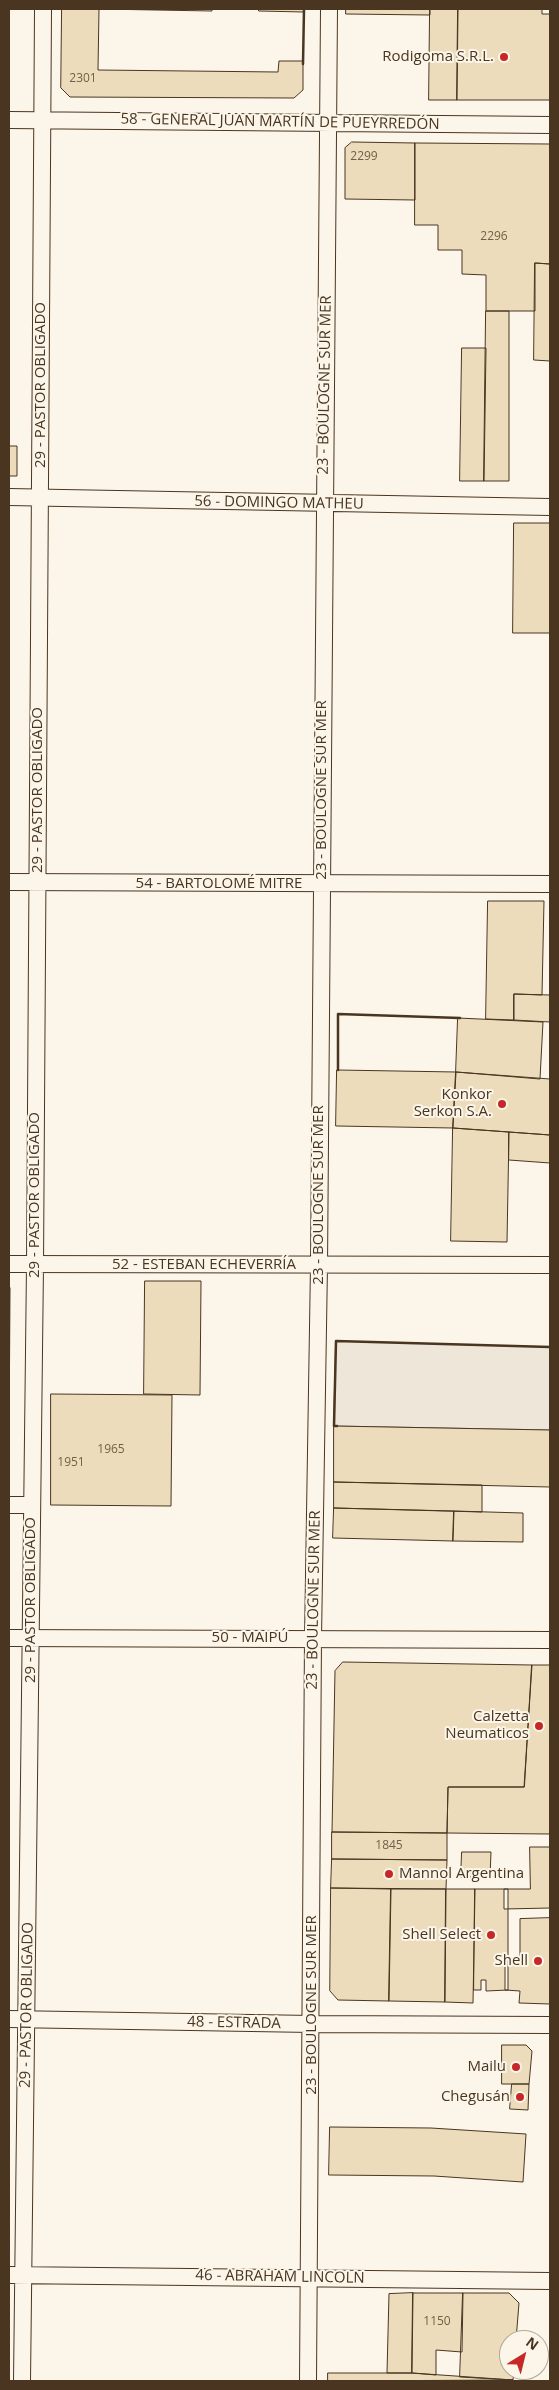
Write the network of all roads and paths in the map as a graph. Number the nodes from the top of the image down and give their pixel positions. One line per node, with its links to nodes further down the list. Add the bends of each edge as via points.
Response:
1 (44, 9): 3 (street, 29 - PASTOR OBLIGADO)
2 (329, 9): 5 (street, 23 - BOULOGNE SUR MER)
3 (43, 119): 4 (street, 58 - GENERAL JUAN MARTÍN DE PUEYRREDÓN); 5 (street, 58 - GENERAL JUAN MARTÍN DE PUEYRREDÓN); 8 (street, 29 - PASTOR OBLIGADO)
4 (9, 120)
5 (328, 122): 6 (street, 58 - GENERAL JUAN MARTÍN DE PUEYRREDÓN); 9 (street, 23 - BOULOGNE SUR MER)
6 (550, 125)
7 (9, 497): 8 (street, 56 - DOMINGO MATHEU)
8 (40, 497): 9 (street, 56 - DOMINGO MATHEU); 12 (street, 29 - PASTOR OBLIGADO)
9 (324, 504): 10 (street, 56 - DOMINGO MATHEU); 14 (street, 23 - BOULOGNE SUR MER)
10 (550, 507)
11 (9, 882): 12 (street, 54 - BARTOLOMÉ MITRE)
12 (37, 883): 14 (street, 54 - BARTOLOMÉ MITRE); 16 (street, 29 - PASTOR OBLIGADO)
13 (550, 884): 14 (street, 54 - BARTOLOMÉ MITRE)
14 (322, 885): 17 (street, 23 - BOULOGNE SUR MER)
15 (9, 1264): 16 (street, 52 - ESTEBAN ECHEVERRÍA)
16 (35, 1265): 17 (street, 52 - ESTEBAN ECHEVERRÍA); 20 (street, 29 - PASTOR OBLIGADO)
17 (319, 1265): 18 (street, 52 - ESTEBAN ECHEVERRÍA); 23 (street, 23 - BOULOGNE SUR MER)
18 (550, 1265)
19 (9, 1505): 20 (street)
20 (32, 1505): 22 (street, 29 - PASTOR OBLIGADO)
21 (9, 1638): 22 (street, 50 - MAIPÚ)
22 (31, 1638): 23 (street, 50 - MAIPÚ); 26 (street, 29 - PASTOR OBLIGADO)
23 (313, 1638): 24 (street, 50 - MAIPÚ); 27 (street, 23 - BOULOGNE SUR MER)
24 (550, 1640)
25 (9, 2019): 26 (street, 48 - ESTRADA)
26 (27, 2020): 27 (street, 48 - ESTRADA); 29 (street, 29 - PASTOR OBLIGADO)
27 (312, 2024): 28 (street, 48 - ESTRADA); 30 (street, 23 - BOULOGNE SUR MER)
28 (550, 2025)
29 (16, 2275): 30 (street, 46 - ABRAHAM LINCOLN); 32 (street, 29 - PASTOR OBLIGADO)
30 (309, 2278): 31 (street, 46 - ABRAHAM LINCOLN); 33 (street, 23 - BOULOGNE SUR MER)
31 (550, 2282)
32 (22, 2381)
33 (308, 2381)

